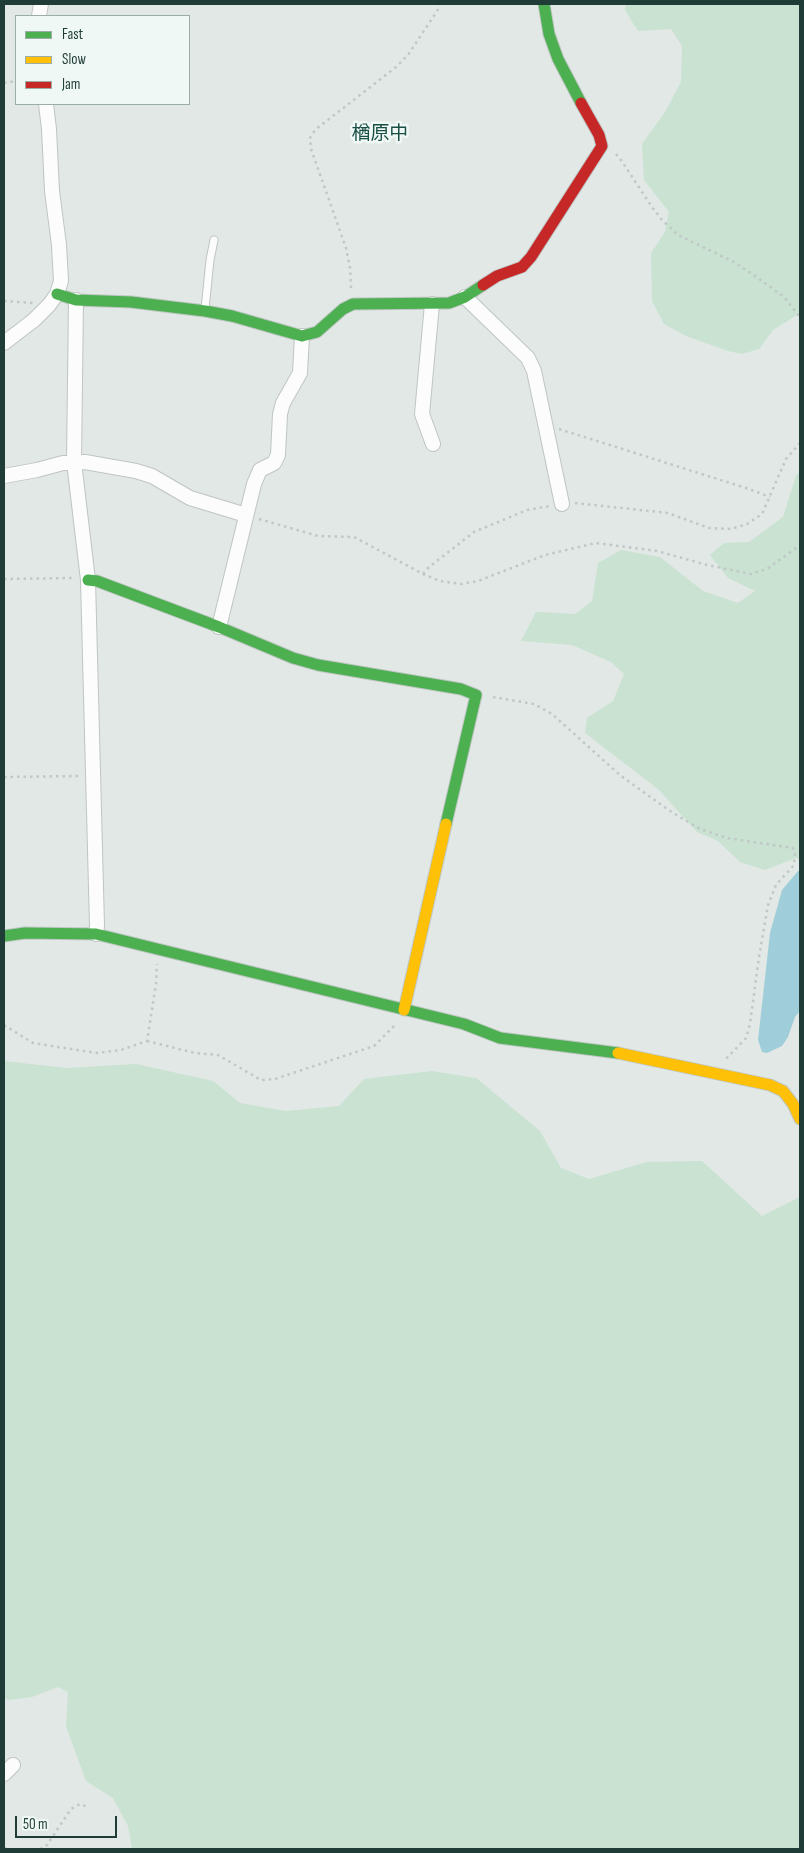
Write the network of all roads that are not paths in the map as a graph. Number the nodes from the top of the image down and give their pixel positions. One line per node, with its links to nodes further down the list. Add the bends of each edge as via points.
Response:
1 (544, 4): 4 (street, via 549,34 558,59 602,146 522,267 497,276)
2 (46, 105): 5 (street, via 59,245 60,281)
3 (214, 240): 8 (lane)
4 (465, 297): 7 (street, via 449,303); 14 (street, via 528,358 534,371)
5 (53, 300): 6 (street); 10 (street, via 34,320)
6 (76, 300): 8 (street, via 131,302); 12 (street)
7 (432, 304): 9 (street, via 353,304 317,332); 11 (street, via 422,414)
8 (205, 311): 9 (street)
9 (302, 336): 15 (street, via 300,373 280,414 278,455 274,463 260,470)
10 (4, 343)
11 (433, 444)
12 (74, 462): 13 (street); 15 (street, via 136,471 152,476 190,498); 16 (street)
13 (4, 476)
14 (562, 504)
15 (246, 515): 17 (street)
16 (88, 580): 17 (street); 18 (street)
17 (219, 628): 20 (street, via 318,665 461,689 476,695)
18 (96, 934): 19 (street); 20 (street)
19 (4, 936)
20 (404, 1010): 21 (street, via 464,1024 500,1038 602,1050 770,1085 783,1091)
21 (800, 1119)

